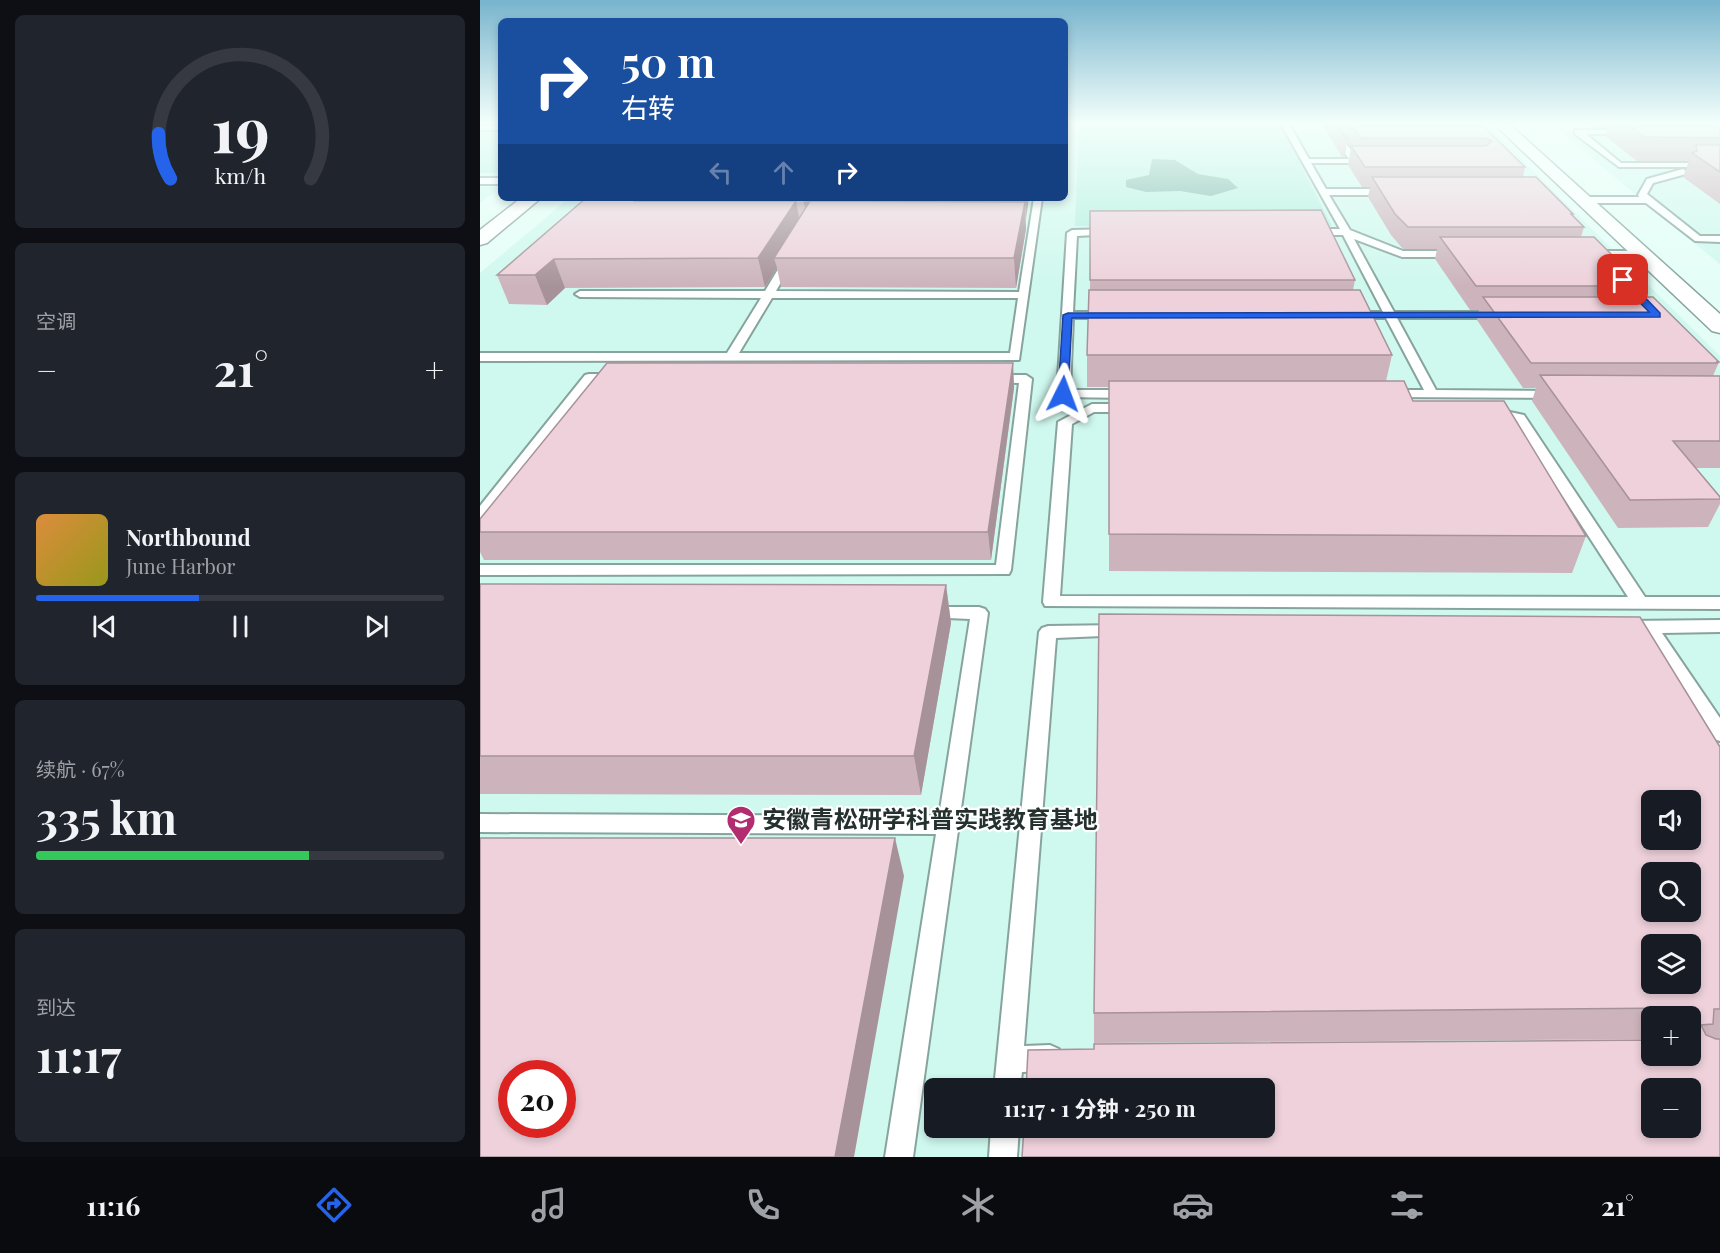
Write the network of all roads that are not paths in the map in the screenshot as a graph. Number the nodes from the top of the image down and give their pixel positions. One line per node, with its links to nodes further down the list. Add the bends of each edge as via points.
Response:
1 (1315, 178): 6 (lane)
2 (1560, 178): 8 (street)
3 (1659, 178): 9 (lane, via 1650,181 1642,195)
4 (480, 181): 5 (lane)
5 (498, 181)
6 (1323, 192): 7 (lane); 14 (lane)
7 (1407, 192)
8 (1584, 200): 9 (lane); 20 (street)
9 (1648, 200): 16 (lane, via 1698,239)
10 (528, 201): 15 (street)
11 (1037, 201): 23 (lane, via 1028,224)
12 (1120, 232): 24 (lane, via 1072,232)
13 (1298, 232): 14 (lane)
14 (1346, 232): 18 (lane, via 1402,254); 27 (lane)
15 (480, 239)
16 (1720, 239)
17 (799, 243): 21 (lane)
18 (1471, 254)
19 (1574, 254): 20 (lane)
20 (1643, 254): 29 (street)
21 (769, 293): 22 (lane); 23 (lane); 31 (lane)
22 (580, 294)
23 (1024, 295): 31 (lane, via 1016,357)
24 (1068, 315): 25 (lane); 42 (lane, via 1063,394 1149,401 1092,408 1065,422 1051,602)
25 (1127, 315)
26 (1342, 315): 27 (lane)
27 (1389, 315): 28 (lane); 35 (lane)
28 (1506, 315)
29 (1718, 322)
30 (480, 357): 31 (lane)
31 (731, 357)
32 (636, 378): 39 (lane, via 589,378)
33 (979, 379): 41 (lane, via 1026,379 1003,570)
34 (1372, 394): 35 (lane)
35 (1432, 394): 36 (lane)
36 (1570, 395)
37 (1388, 408): 42 (lane, via 1471,408 1520,418)
38 (480, 494): 39 (lane)
39 (497, 494): 40 (lane)
40 (480, 516)
41 (480, 570)
42 (1640, 603): 43 (lane)
43 (1720, 603)
44 (907, 613): 51 (lane, via 979,613)
45 (1720, 626): 47 (lane)
46 (1602, 627): 47 (lane)
47 (1649, 627): 49 (lane)
48 (1142, 631): 53 (lane, via 1048,632)
49 (1720, 734)
50 (480, 823): 51 (lane)
51 (948, 825): 56 (lane)
52 (1069, 1058): 53 (lane)
53 (1010, 1059): 54 (lane)
54 (1009, 1078)
55 (1004, 1138): 57 (lane)
56 (899, 1157)
57 (1003, 1157)

